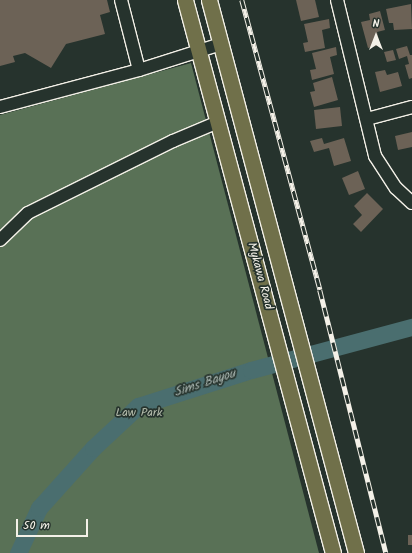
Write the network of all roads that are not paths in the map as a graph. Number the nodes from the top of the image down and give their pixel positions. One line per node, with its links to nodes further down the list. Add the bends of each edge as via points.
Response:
1 (121, 0): 7 (street)
2 (185, 0): 6 (main road, Mykawa Road)
3 (210, 0): 5 (main road, Mykawa Road)
4 (336, 0): 10 (street)
5 (221, 44): 6 (street); 15 (main road, Mykawa Road)
6 (198, 51): 7 (street); 11 (main road, Mykawa Road)
7 (139, 70): 8 (street)
8 (0, 107)
9 (412, 107): 10 (street)
10 (367, 119): 12 (street, via 375,156 396,188)
11 (218, 122): 13 (street, via 173,141 28,213); 14 (main road, Mykawa Road)
12 (412, 202)
13 (0, 240)
14 (333, 553)
15 (356, 553)

